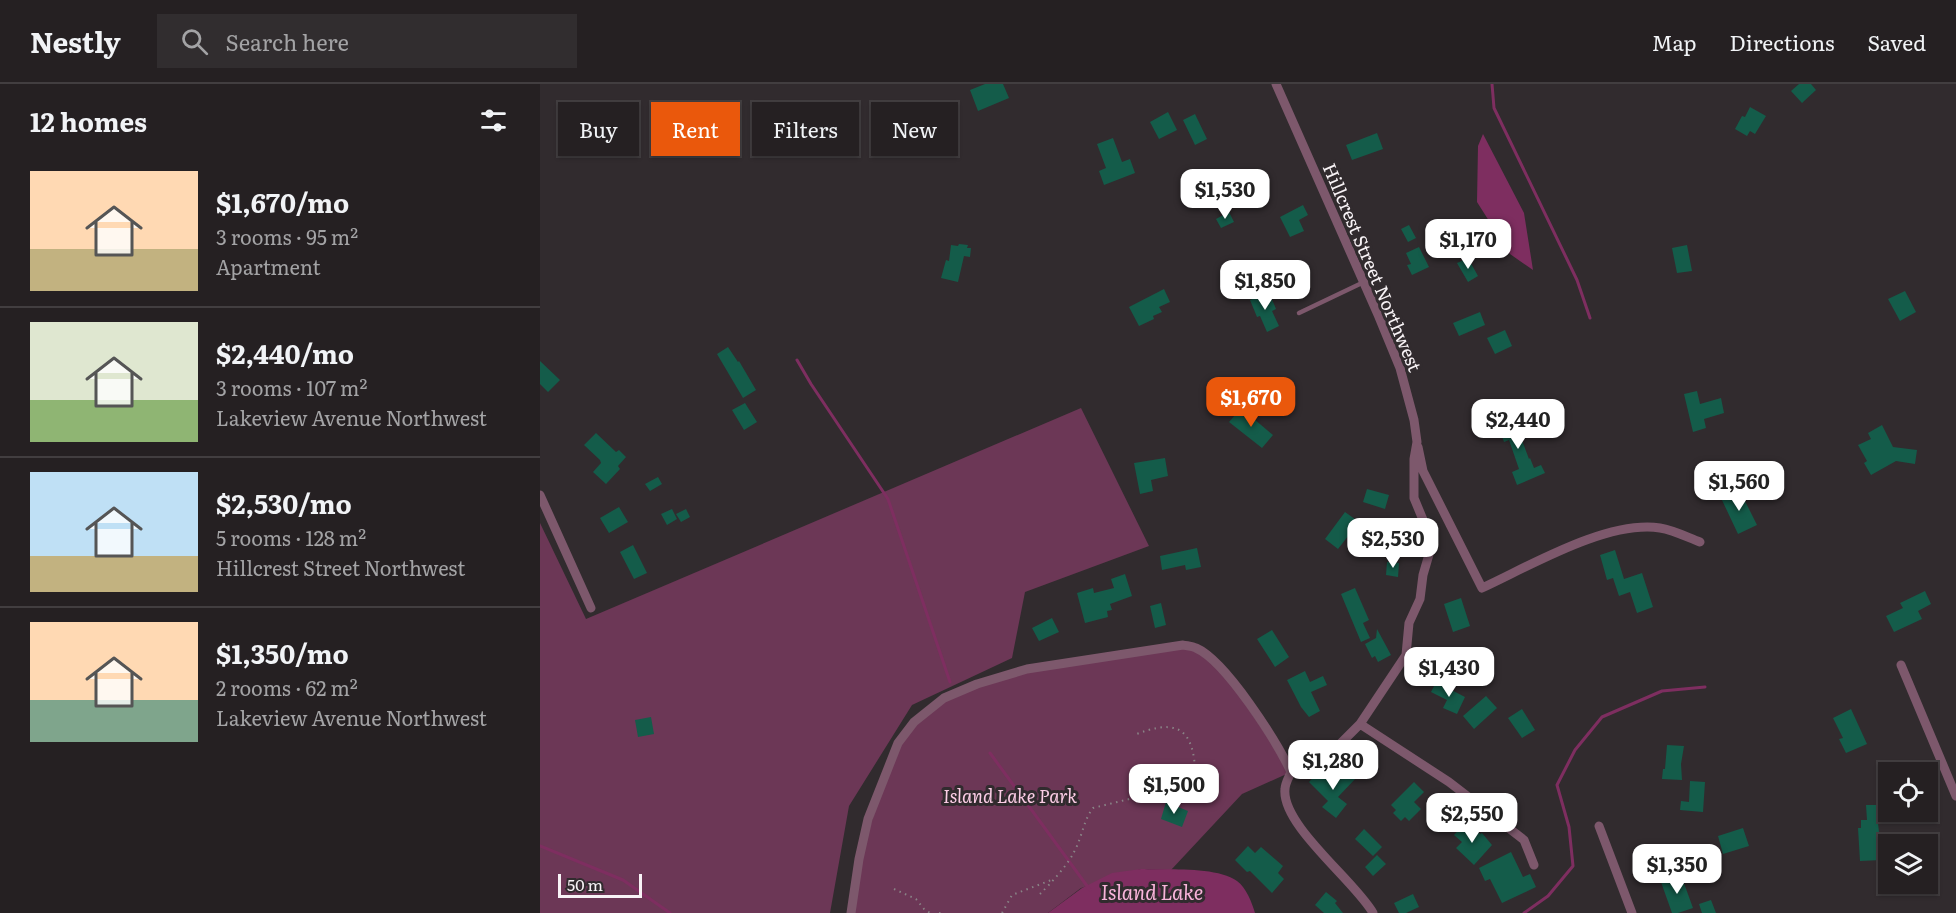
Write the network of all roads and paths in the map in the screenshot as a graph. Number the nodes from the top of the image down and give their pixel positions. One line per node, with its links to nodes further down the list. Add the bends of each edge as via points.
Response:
1 (1276, 84): 2 (street, Hillcrest Street Northwest)
2 (1364, 282): 3 (lane); 4 (street, Hillcrest Street Northwest, via 1400,368)
3 (1299, 313)
4 (1417, 442): 6 (street, via 1424,471 1482,588 1612,532 1660,528); 9 (street, Hillcrest Street Northwest, via 1414,498 1426,527 1430,551 1420,599 1409,623 1406,655)
5 (540, 495): 7 (street)
6 (1700, 542)
7 (591, 608)
8 (1901, 664): 12 (street)
9 (1360, 724): 11 (street, Hillcrest Street Northwest, via 1339,745); 14 (street, via 1449,783 1524,840)
10 (1134, 735): 15 (path, via 1164,726 1175,727 1193,749 1195,768 1178,787 1093,808 1073,854)
11 (1291, 772): 18 (street, via 1255,712 1223,671 1194,646 1027,669 977,684 944,698 914,722 898,743 868,819); 23 (street, via 1285,789 1287,808)
12 (1956, 796)
13 (1599, 826): 24 (street)
14 (1534, 865)
15 (1055, 879): 17 (path); 22 (path, via 1012,895)
16 (894, 889): 19 (path, via 916,899)
17 (1040, 894)
18 (851, 913)
19 (930, 913)
20 (939, 913): 21 (path)
21 (945, 913)
22 (1002, 913)
23 (1373, 913)
24 (1632, 913)

